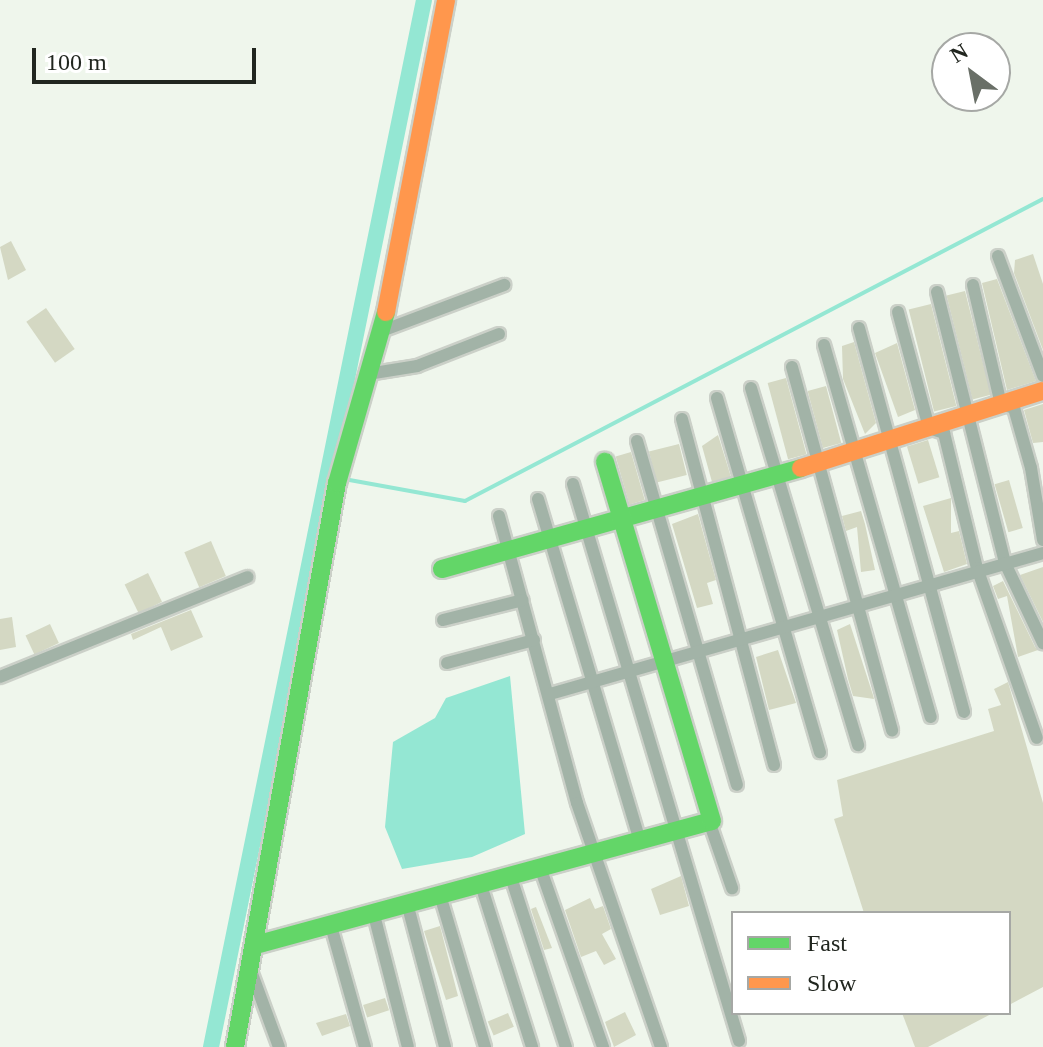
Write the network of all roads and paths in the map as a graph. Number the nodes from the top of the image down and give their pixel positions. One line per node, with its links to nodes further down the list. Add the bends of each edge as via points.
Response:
1 (446, 0): 8 (street)
2 (998, 256): 13 (street)
3 (504, 285): 8 (street)
4 (973, 285): 17 (street)
5 (937, 292): 18 (street)
6 (898, 312): 20 (street)
7 (859, 328): 22 (street)
8 (379, 332): 12 (street)
9 (499, 334): 12 (street, via 417,366)
10 (824, 345): 23 (street)
11 (792, 367): 24 (street)
12 (374, 373): 80 (street, via 339,475)
13 (1043, 376)
14 (751, 388): 26 (street)
15 (1043, 391): 17 (street)
16 (717, 398): 28 (street)
17 (1001, 404): 18 (street); 36 (street, via 1014,408)
18 (965, 417): 20 (street); 39 (street)
19 (682, 419): 29 (street)
20 (929, 428): 22 (street); 40 (street, via 944,433)
21 (637, 441): 31 (street)
22 (885, 441): 23 (street); 43 (street)
23 (852, 449): 24 (street); 44 (street)
24 (821, 459): 26 (street); 46 (street)
25 (605, 462): 33 (street)
26 (777, 474): 28 (street); 47 (street)
27 (573, 484): 34 (street)
28 (744, 486): 29 (street); 49 (street)
29 (701, 498): 31 (street); 50 (street)
30 (538, 499): 35 (street)
31 (658, 510): 33 (street); 53 (street)
32 (499, 516): 37 (street)
33 (623, 519): 34 (street); 54 (street)
34 (587, 529): 35 (street); 56 (street)
35 (550, 538): 37 (street); 58 (street)
36 (1043, 540)
37 (507, 550): 41 (street); 45 (street)
38 (1043, 553): 39 (street)
39 (1005, 563): 40 (street); 52 (street)
40 (977, 568): 43 (street); 63 (street)
41 (442, 569)
42 (248, 577): 57 (street)
43 (925, 583): 44 (street); 60 (street)
44 (891, 592): 46 (street); 61 (street)
45 (523, 600): 48 (street); 51 (street)
46 (859, 601): 47 (street); 62 (street)
47 (820, 614): 49 (street); 64 (street)
48 (443, 620)
49 (785, 626): 50 (street); 65 (street)
50 (741, 637): 53 (street); 66 (street)
51 (534, 640): 55 (street); 59 (street)
52 (1043, 643)
53 (698, 650): 54 (street); 67 (street)
54 (667, 659): 56 (street); 68 (street)
55 (447, 663)
56 (626, 671): 58 (street); 69 (street)
57 (0, 677)
58 (594, 682): 59 (street); 70 (street)
59 (550, 694): 71 (street)
60 (964, 712)
61 (931, 717)
62 (892, 730)
63 (1037, 738)
64 (858, 745)
65 (820, 752)
66 (774, 765)
67 (737, 785)
68 (710, 824): 69 (street); 75 (street)
69 (674, 832): 70 (street); 82 (street)
70 (640, 842): 71 (street)
71 (594, 854): 72 (street); 92 (street)
72 (540, 867): 73 (street); 91 (street)
73 (510, 874): 74 (street); 90 (street)
74 (481, 885): 76 (street); 89 (street)
75 (732, 888)
76 (440, 895): 77 (street); 88 (street)
77 (407, 903): 78 (street); 87 (street)
78 (373, 911): 79 (street); 86 (street)
79 (331, 926): 80 (street); 85 (street)
80 (259, 944): 81 (street)
81 (251, 971): 83 (street); 84 (street)
82 (739, 1041)
83 (235, 1047)
84 (279, 1047)
85 (365, 1047)
86 (408, 1047)
87 (445, 1047)
88 (485, 1047)
89 (532, 1047)
90 (566, 1047)
91 (603, 1047)
92 (661, 1047)

